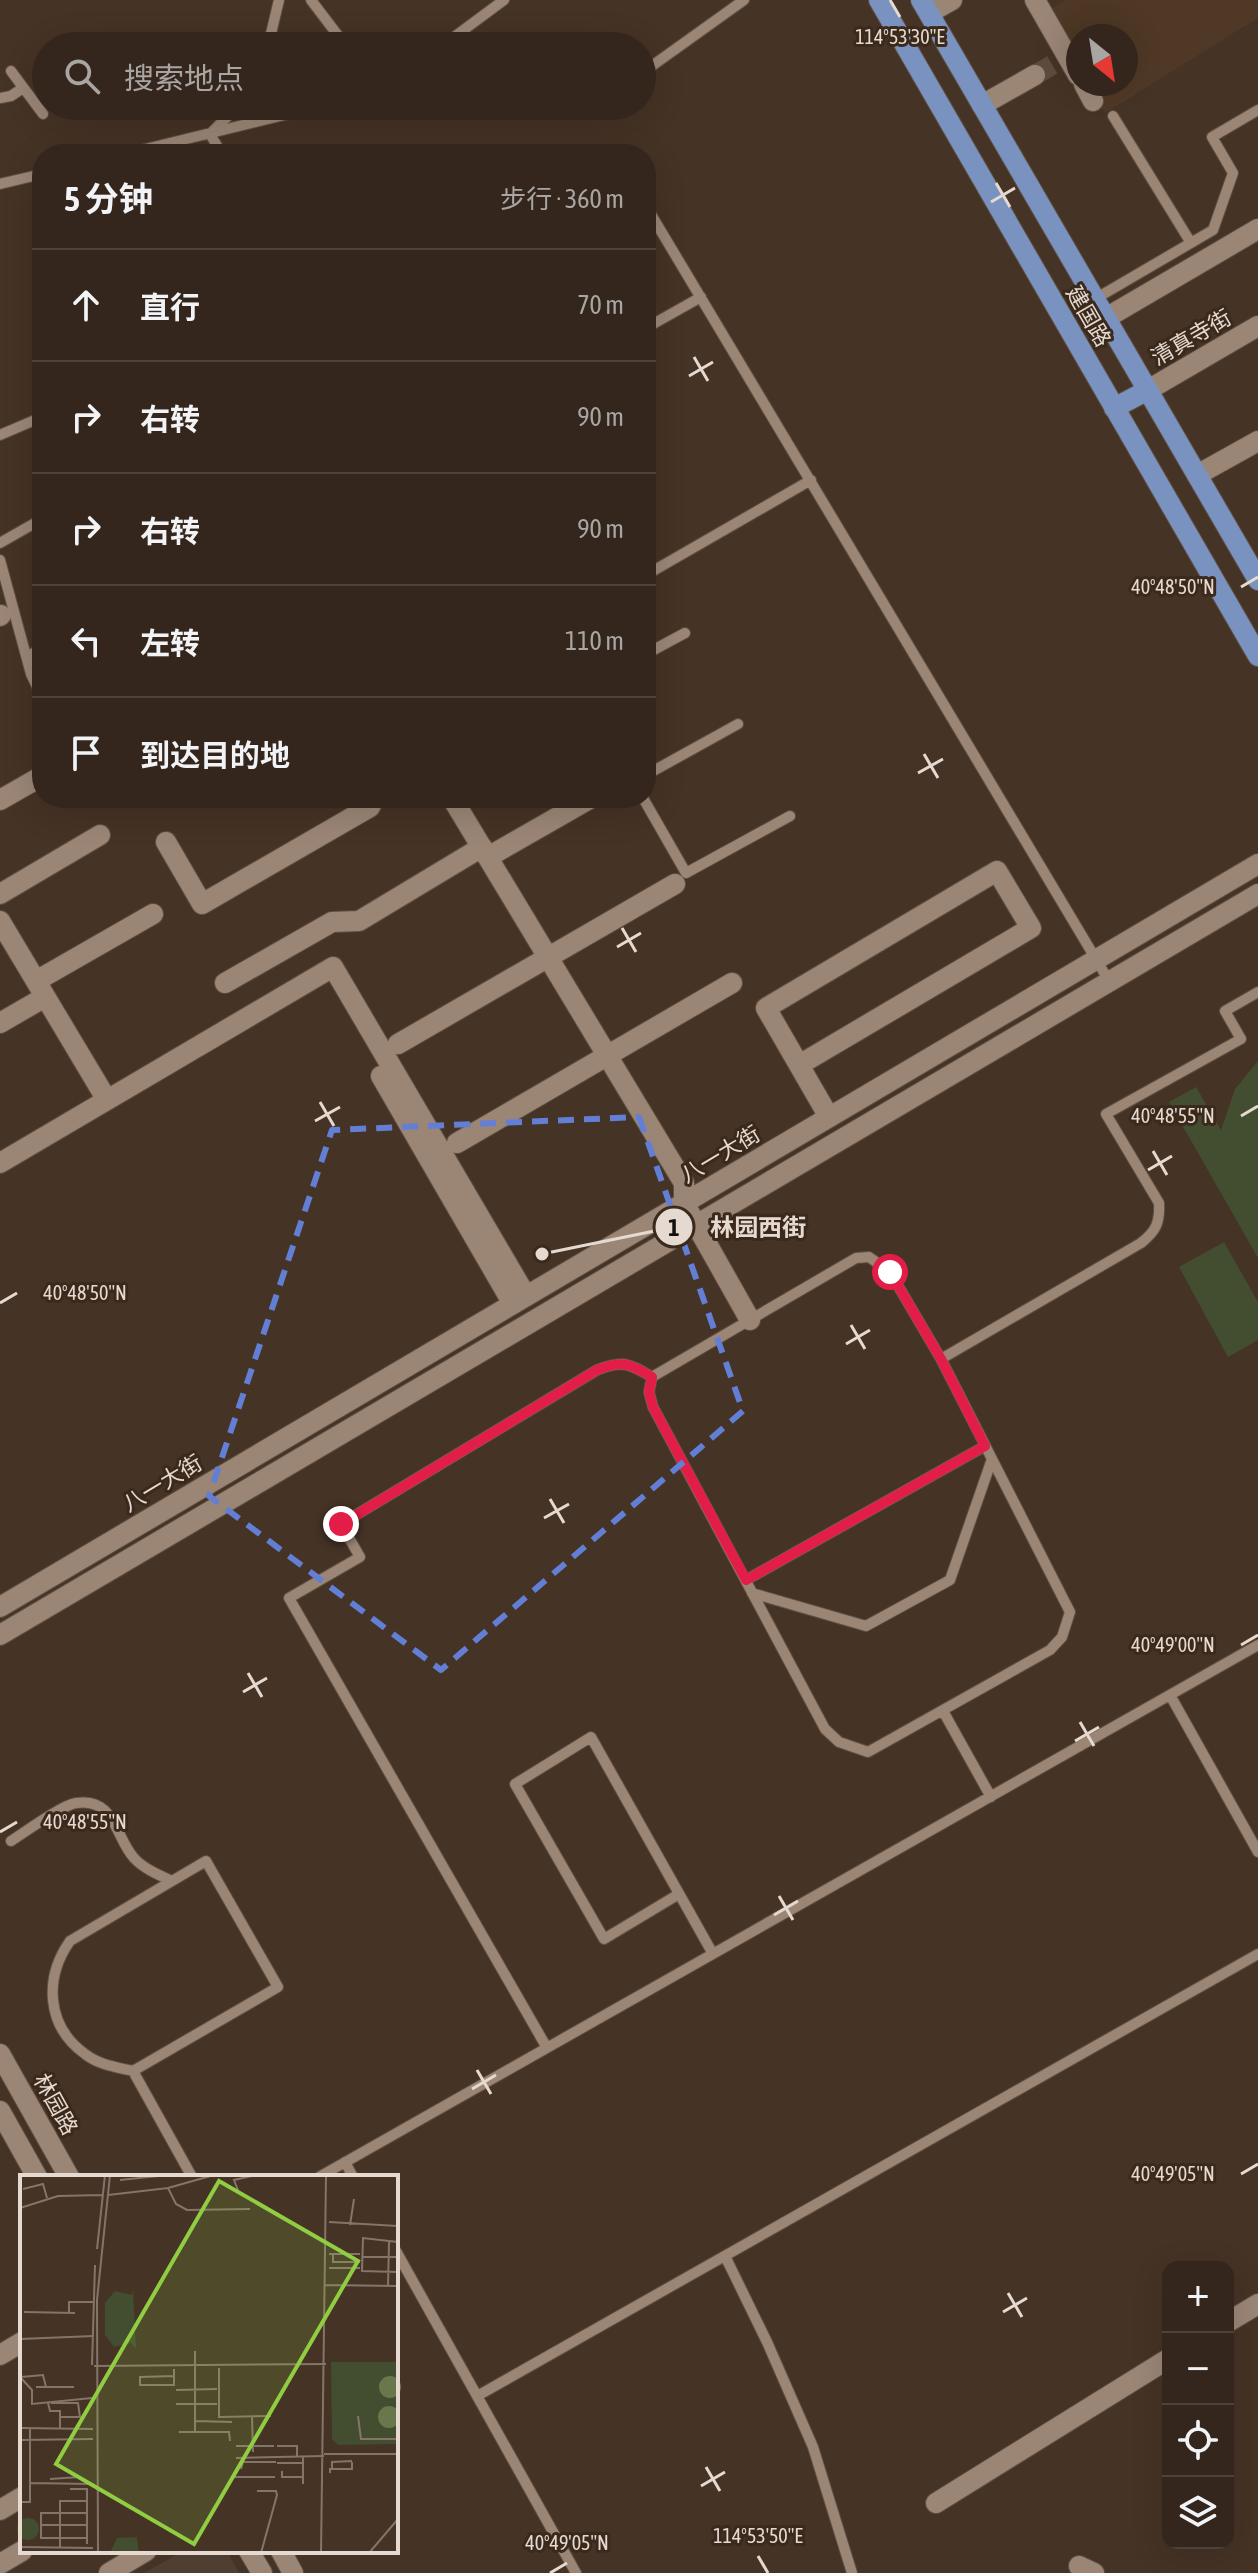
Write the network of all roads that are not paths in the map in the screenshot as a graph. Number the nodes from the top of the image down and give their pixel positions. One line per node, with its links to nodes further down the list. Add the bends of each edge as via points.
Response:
1 (279, 0): 9 (lane)
2 (311, 0): 10 (lane)
3 (504, 0): 11 (lane)
4 (744, 0): 13 (lane)
5 (879, 0): 38 (main road, 建国路)
6 (952, 0): 8 (street)
7 (1043, 3): 12 (street)
8 (925, 7): 19 (main road, 建国路)
9 (271, 32)
10 (335, 32)
11 (461, 32)
12 (1066, 49)
13 (656, 63)
14 (11, 71): 16 (lane)
15 (1035, 75): 19 (street)
16 (23, 88): 17 (lane); 18 (lane)
17 (0, 98)
18 (32, 100)
19 (982, 105): 33 (main road, 建国路)
20 (1258, 110): 31 (lane, via 1212,137 1233,173 1213,230)
21 (1113, 116): 31 (lane)
22 (224, 120): 24 (lane)
23 (266, 120): 24 (lane)
24 (210, 134): 25 (lane); 26 (lane)
25 (168, 144)
26 (216, 144)
27 (32, 176): 28 (lane)
28 (0, 184)
29 (656, 223): 32 (lane)
30 (1258, 229): 34 (street)
31 (1191, 243): 33 (lane)
32 (701, 297): 35 (lane); 43 (lane)
33 (1095, 299): 34 (main road, 建国路)
34 (1106, 318): 37 (main road, 建国路)
35 (656, 322)
36 (1258, 326): 37 (street, 清真寺街)
37 (1148, 390): 38 (main road); 42 (main road, 建国路)
38 (1114, 408): 52 (main road, 建国路)
39 (32, 421): 40 (lane)
40 (0, 435)
41 (1258, 441): 42 (street)
42 (1197, 475): 48 (main road, 建国路)
43 (811, 480): 47 (lane); 74 (lane)
44 (32, 525): 45 (lane)
45 (0, 543)
46 (0, 560): 53 (lane)
47 (656, 569)
48 (1258, 580)
49 (685, 633): 50 (lane)
50 (656, 649)
51 (32, 654): 53 (lane)
52 (1258, 656)
53 (27, 657): 54 (lane)
54 (32, 670)
55 (738, 724): 56 (lane)
56 (656, 769)
57 (32, 782): 58 (street)
58 (0, 800)
59 (368, 808): 65 (street, via 202,904)
60 (458, 808): 66 (street)
61 (571, 808): 66 (street)
62 (649, 808): 63 (lane, via 686,873)
63 (790, 816)
64 (100, 835): 69 (street)
65 (166, 842)
66 (485, 852): 73 (street); 76 (street, via 359,921 332,922)
67 (1258, 864): 74 (street, 八一大街)
68 (675, 884): 73 (street)
69 (0, 894)
70 (1258, 894): 75 (street)
71 (153, 914): 78 (street)
72 (0, 921): 78 (street)
73 (548, 957): 81 (street); 82 (street)
74 (1096, 960): 75 (lane); 86 (street, 八一大街)
75 (1109, 981): 90 (street)
76 (225, 983)
77 (732, 983): 82 (street)
78 (40, 989): 80 (street); 85 (street)
79 (1258, 992): 93 (lane, via 1225,1011 1241,1039 1106,1114 1159,1203 1155,1232)
80 (0, 1023)
81 (398, 1044)
82 (607, 1055): 87 (street); 89 (street, via 684,1183)
83 (375, 1065): 91 (street)
84 (799, 1065): 84 (street, via 766,1008 997,871 1031,928); 86 (street)
85 (107, 1100): 88 (street); 91 (street, via 333,967)
86 (829, 1117): 89 (street, 八一大街)
87 (457, 1143)
88 (0, 1163)
89 (684, 1203): 90 (street); 91 (street, 八一大街)
90 (696, 1225): 92 (street); 100 (street)
91 (520, 1300): 99 (street, 八一大街)
92 (750, 1320): 93 (lane, via 856,1258 869,1257 890,1272); 94 (lane)
93 (941, 1359): 95 (lane)
94 (652, 1377): 97 (lane, via 653,1407); 111 (lane, via 617,1362 597,1370 341,1524 360,1557 289,1598)
95 (985, 1446): 96 (lane); 97 (lane)
96 (992, 1459): 98 (lane, via 950,1580 866,1626); 103 (lane, via 1070,1612 1068,1626 1050,1650)
97 (746, 1580): 98 (lane)
98 (752, 1593): 103 (lane, via 825,1729 839,1742 868,1752)
99 (0, 1607)
100 (0, 1635)
101 (1258, 1645): 102 (lane)
102 (1170, 1695): 104 (lane); 106 (lane)
103 (943, 1711): 104 (lane)
104 (991, 1797): 109 (lane)
105 (11, 1841): 107 (lane, via 74,1803 92,1803 106,1808 133,1857)
106 (1258, 1852)
107 (172, 1881): 113 (lane, via 70,1941 52,1976 58,2021 71,2040 104,2064); 113 (lane, via 206,1861 278,1987)
108 (679, 1894): 108 (lane, via 591,1737 515,1784 604,1939); 109 (lane)
109 (713, 1954): 111 (lane)
110 (1258, 1954): 122 (lane)
111 (547, 2048): 115 (lane)
112 (0, 2054): 117 (street, 林园路)
113 (133, 2071): 118 (lane)
114 (0, 2111): 116 (street)
115 (345, 2162): 119 (lane); 120 (lane)
116 (36, 2175)
117 (68, 2175)
118 (191, 2175)
119 (322, 2175)
120 (352, 2175)
121 (398, 2254): 128 (lane)
122 (725, 2256): 128 (lane); 141 (lane, via 813,2447)
123 (1258, 2304): 124 (street)
124 (1234, 2318)
125 (20, 2343): 126 (street)
126 (0, 2355)
127 (1162, 2363): 130 (street)
128 (479, 2395): 140 (lane)
129 (20, 2498): 131 (street)
130 (936, 2503)
131 (0, 2510)
132 (20, 2552): 136 (street)
133 (143, 2553): 137 (street)
134 (250, 2553): 138 (street)
135 (282, 2553): 139 (street)
136 (0, 2564)
137 (109, 2573)
138 (262, 2573)
139 (293, 2573)
140 (576, 2573)
141 (852, 2573)

